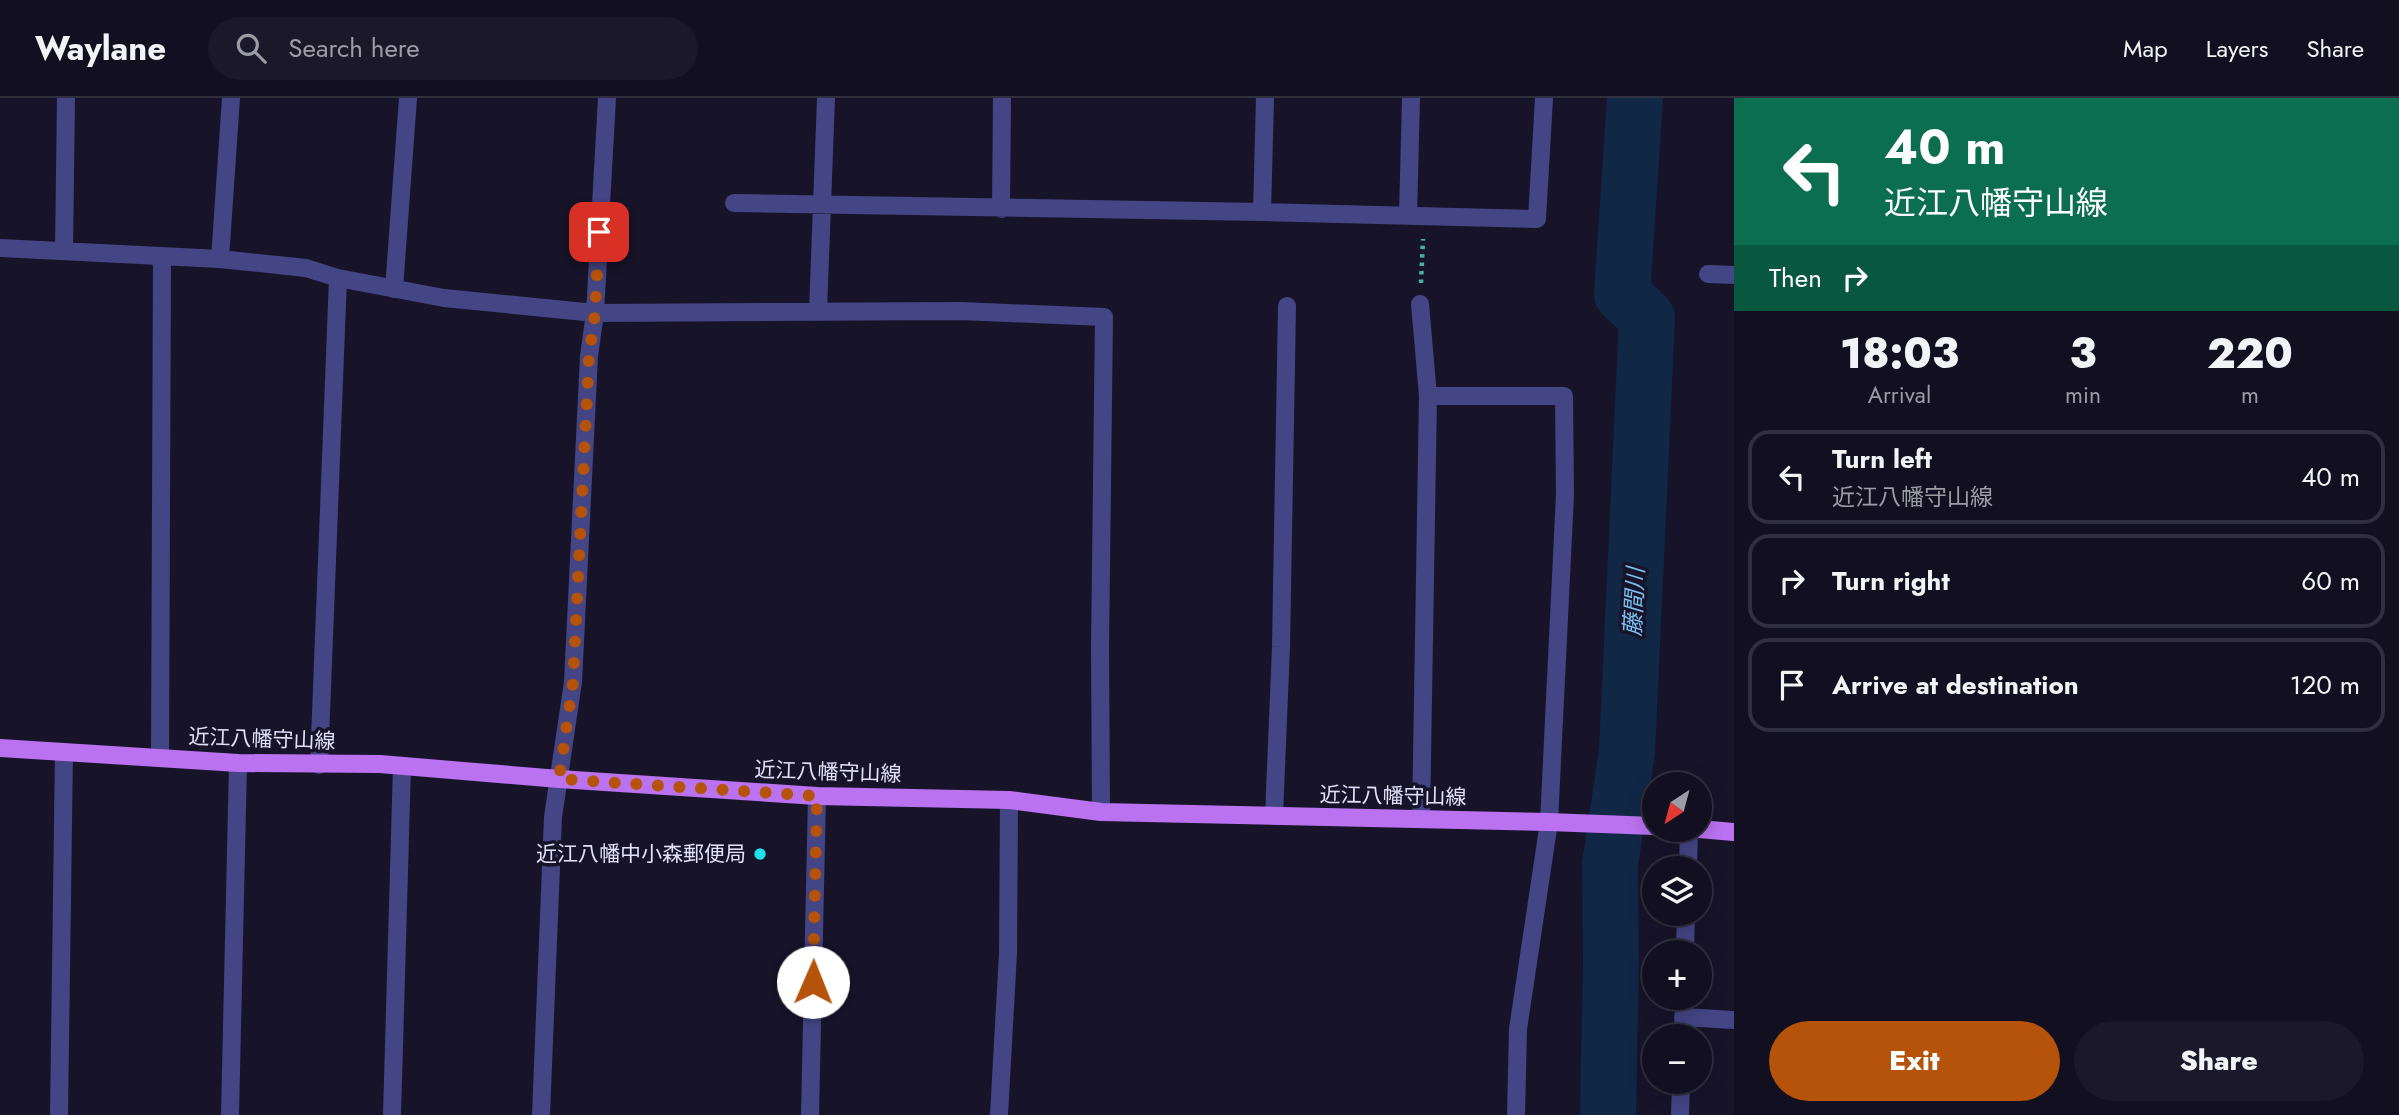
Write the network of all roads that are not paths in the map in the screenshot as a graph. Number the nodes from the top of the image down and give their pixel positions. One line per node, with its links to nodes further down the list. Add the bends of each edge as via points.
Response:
1 (66, 98): 16 (street)
2 (231, 98): 18 (street)
3 (408, 98): 22 (street)
4 (607, 98): 26 (street)
5 (826, 98): 11 (street)
6 (1002, 98): 12 (street)
7 (1265, 98): 13 (street)
8 (1412, 98): 14 (street)
9 (1544, 98): 14 (street, via 1537,219)
10 (734, 203): 11 (street)
11 (822, 206): 12 (street); 25 (street)
12 (1002, 209): 13 (street)
13 (1262, 212): 14 (street)
14 (1416, 216)
15 (0, 248): 16 (street)
16 (64, 250): 17 (street)
17 (162, 256): 18 (street); 30 (street)
18 (220, 259): 21 (street, via 306,268)
19 (1708, 274): 20 (street)
20 (1734, 275)
21 (338, 278): 22 (street); 32 (street)
22 (394, 289): 26 (street)
23 (1420, 304): 27 (street)
24 (1287, 306): 38 (street)
25 (818, 312): 26 (street); 37 (street, via 1104,317)
26 (595, 313): 34 (street, via 573,682)
27 (1428, 396): 39 (street); 40 (street, via 1564,396 1565,495)
28 (0, 748): 29 (main road, 近江八幡守山線)
29 (64, 752): 30 (main road, 近江八幡守山線); 49 (street)
30 (160, 758): 31 (main road, 近江八幡守山線)
31 (238, 763): 32 (main road, 近江八幡守山線); 50 (street)
32 (319, 765): 33 (main road, 近江八幡守山線)
33 (402, 766): 34 (main road, 近江八幡守山線); 51 (street)
34 (559, 779): 35 (main road, 近江八幡守山線); 52 (street, via 553,817)
35 (817, 796): 36 (main road, 近江八幡守山線); 53 (street)
36 (1009, 800): 37 (main road, 近江八幡守山線); 54 (street, via 1008,953)
37 (1101, 812): 38 (main road, 近江八幡守山線)
38 (1275, 816): 39 (main road, 近江八幡守山線)
39 (1421, 819): 40 (main road, 近江八幡守山線)
40 (1549, 822): 41 (main road, 近江八幡守山線); 55 (street, via 1518,1029)
41 (1642, 826)
42 (1712, 830): 43 (main road)
43 (1734, 832)
44 (1683, 1010): 45 (street)
45 (1683, 1017): 46 (street); 47 (street)
46 (1734, 1020)
47 (1683, 1024)
48 (1681, 1094): 56 (street)
49 (59, 1115)
50 (230, 1115)
51 (392, 1115)
52 (541, 1115)
53 (810, 1115)
54 (999, 1115)
55 (1516, 1115)
56 (1680, 1115)

